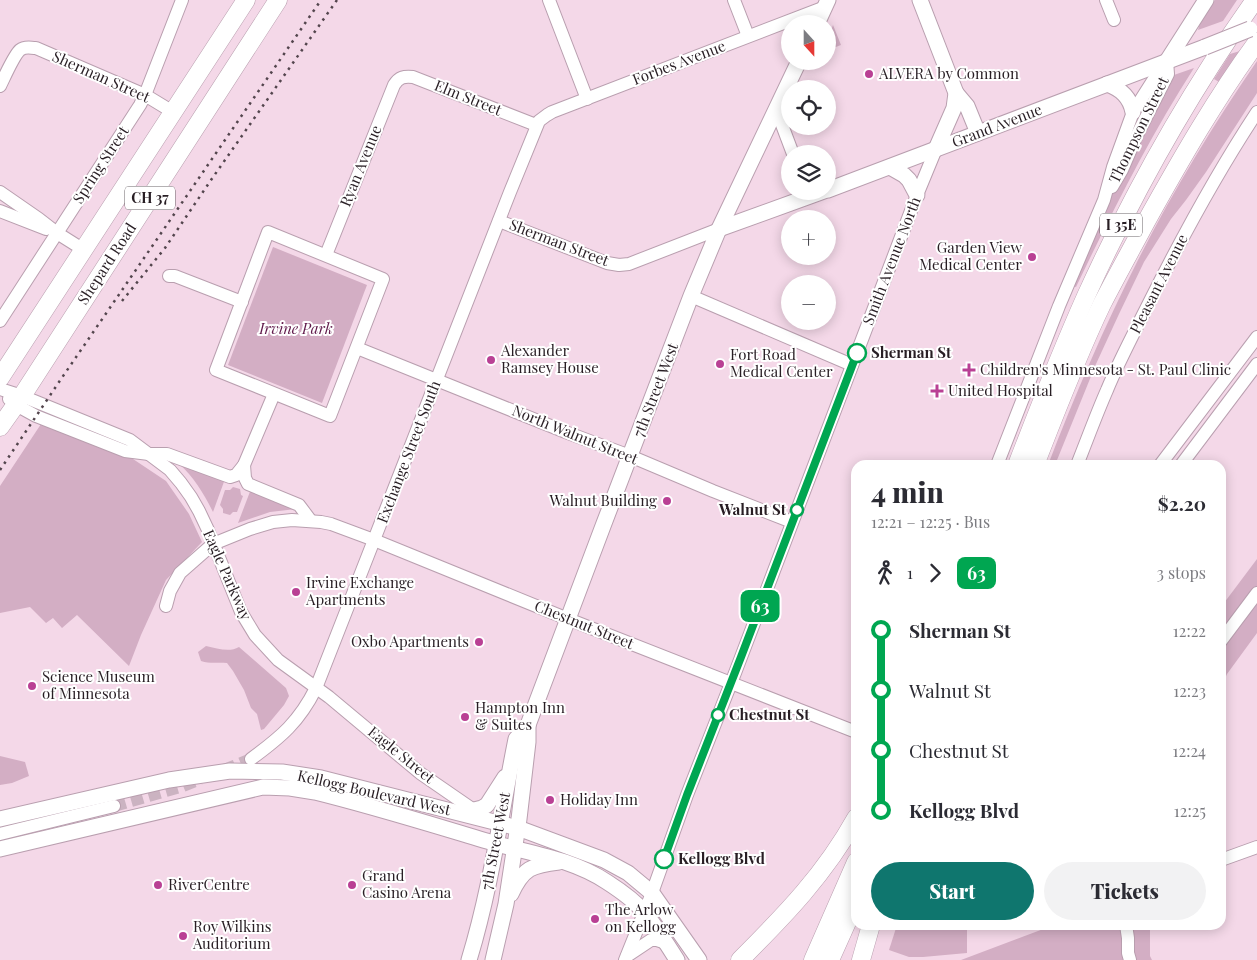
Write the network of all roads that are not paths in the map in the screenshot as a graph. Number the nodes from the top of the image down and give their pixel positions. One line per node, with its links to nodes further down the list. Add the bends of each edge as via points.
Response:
1 (182, 0): 23 (street, Spring Street)
2 (246, 0): 26 (highway, Shepard Road / CH 37)
3 (278, 0): 57 (highway, Shepard Road / CH 37)
4 (549, 0): 24 (street)
5 (734, 0): 14 (street)
6 (920, 0): 22 (main road)
7 (1106, 0): 12 (street)
8 (1206, 0): 16 (main road, via 1194,31 1197,43); 17 (main road)
9 (1255, 0): 62 (highway, I 35E, via 1197,87 1138,190 1086,296)
10 (826, 3): 11 (main road); 14 (street, Forbes Avenue)
11 (821, 15)
12 (1114, 20)
13 (1257, 27): 16 (main road, Grand Avenue, bridge)
14 (748, 36): 24 (street, Forbes Avenue)
15 (1257, 42): 63 (highway, I 35E, via 1187,150 1102,304)
16 (1205, 47): 17 (main road, Grand Avenue)
17 (1167, 61): 20 (main road, Grand Avenue); 27 (street, Thompson Street); 38 (street, Thompson Street, via 1168,74)
18 (795, 70): 25 (main road, 7th Street West)
19 (399, 78): 29 (street, Elm Street, via 413,77); 44 (street, Ryan Avenue)
20 (1108, 84): 27 (main road, via 1125,94); 30 (main road, Grand Avenue)
21 (0, 86): 23 (street, Sherman Street, via 15,57 27,47)
22 (956, 93): 30 (main road, via 967,106); 32 (main road, via 954,108)
23 (145, 95): 26 (street, Sherman Street); 42 (street, Spring Street)
24 (588, 99): 29 (street, Forbes Avenue, via 546,115)
25 (776, 110): 31 (street); 41 (main road, 7th Street West)
26 (173, 112): 43 (highway, Shepard Road / CH 37)
27 (1133, 112): 38 (street, Thompson Street)
28 (1257, 112): 64 (street, Pleasant Avenue, via 1234,146 1171,259 1106,393)
29 (536, 125): 40 (street, Exchange Street South)
30 (978, 133): 32 (main road, Grand Avenue)
31 (790, 145)
32 (936, 149): 33 (main road, Grand Avenue); 36 (street, Smith Avenue North)
33 (890, 167): 34 (main road, Grand Avenue); 36 (main road, via 909,180)
34 (836, 187)
35 (0, 192): 42 (street)
36 (917, 196): 52 (street, Smith Avenue North)
37 (793, 200): 41 (main road, Grand Avenue)
38 (1104, 200): 61 (street, Thompson Street)
39 (0, 211): 42 (street)
40 (499, 221): 41 (street, Sherman Street, via 619,265); 54 (street, Exchange Street South)
41 (719, 230): 46 (main road, 7th Street West)
42 (58, 233): 43 (street); 48 (street, Spring Street)
43 (84, 250): 53 (highway, Shepard Road / CH 37)
44 (326, 255): 47 (street, via 268,232); 50 (street, via 383,279)
45 (169, 276): 47 (street)
46 (691, 296): 52 (street); 60 (main road, 7th Street West)
47 (242, 302): 56 (street, via 216,370)
48 (0, 321)
49 (1257, 337): 65 (street)
50 (357, 348): 54 (street, North Walnut Street); 56 (street, via 330,416)
51 (1257, 364): 66 (street)
52 (852, 365): 69 (street, Smith Avenue North)
53 (0, 378)
54 (437, 380): 60 (street, North Walnut Street); 70 (street, Exchange Street South)
55 (0, 390): 57 (street, Eagle Parkway)
56 (274, 394): 67 (street)
57 (19, 400): 58 (highway, Shepard Road / CH 37); 59 (street, Eagle Parkway, via 36,416 125,451)
58 (0, 427)
59 (149, 454): 67 (street, via 167,454 230,477); 71 (street, Eagle Parkway, via 170,470 191,497)
60 (630, 456): 69 (street, North Walnut Street); 74 (main road, 7th Street West)
61 (999, 460)
62 (1018, 460)
63 (1037, 460)
64 (1079, 460)
65 (1164, 460)
66 (1185, 460)
67 (244, 466): 68 (street, via 248,484 299,505)
68 (311, 521): 70 (street, Chestnut Street, via 331,524); 71 (street, Chestnut Street, via 273,522)
69 (792, 522): 76 (street, Smith Avenue North)
70 (374, 540): 74 (street, Chestnut Street); 77 (street, Exchange Street South)
71 (213, 544): 73 (street, Chestnut Street, via 180,573); 77 (street, Eagle Parkway, via 241,612 256,635 278,660)
72 (1257, 593): 75 (street)
73 (166, 606)
74 (568, 619): 76 (street, Chestnut Street); 78 (main road, 7th Street West)
75 (1226, 634)
76 (731, 682): 79 (street, Chestnut Street); 96 (street, Smith Avenue North)
77 (316, 688): 80 (street, Exchange Street South, via 288,729); 83 (street, Eagle Street)
78 (528, 725): 81 (main road, 7th Street West, via 516,739); 87 (main road, 7th Street West)
79 (851, 730)
80 (251, 759)
81 (510, 769): 83 (main road, via 487,805); 85 (main road, 7th Street West)
82 (114, 806): 88 (street)
83 (468, 812): 84 (main road, Kellogg Boulevard West, via 322,778 282,772 230,771 170,780); 85 (main road, Kellogg Boulevard West)
84 (0, 819)
85 (494, 822): 87 (main road, Kellogg Boulevard West); 89 (main road, 7th Street West)
86 (851, 827): 110 (highway, via 810,886)
87 (518, 828): 91 (main road, 7th Street West); 96 (main road, Kellogg Boulevard West, via 604,860 628,873)
88 (0, 834)
89 (496, 843): 91 (main road, Kellogg Boulevard West); 92 (main road, Kellogg Boulevard West, via 315,792 263,787); 106 (main road, 7th Street West)
90 (1257, 847): 93 (street)
91 (514, 848): 94 (main road, Kellogg Boulevard West); 97 (main road, 7th Street West)
92 (0, 849)
93 (1226, 858)
94 (563, 862): 97 (main road, via 535,866 527,871 516,882); 99 (main road, Kellogg Boulevard West, via 606,881)
95 (851, 875): 105 (highway)
96 (652, 893): 99 (street, Smith Avenue North); 109 (main road, Kellogg Boulevard West)
97 (506, 904): 107 (main road, 7th Street West)
98 (851, 909): 105 (highway)
99 (644, 913): 103 (main road, Kellogg Boulevard West); 104 (street, Smith Avenue North)
100 (870, 930): 111 (highway)
101 (1127, 930): 102 (street)
102 (1128, 938): 112 (street); 113 (street)
103 (666, 943): 104 (street, via 651,940); 108 (main road, Kellogg Boulevard West)
104 (626, 958)
105 (818, 958)
106 (469, 960)
107 (493, 960)
108 (677, 960)
109 (699, 960)
110 (740, 960)
111 (861, 960)
112 (1130, 960)
113 (1139, 960)

